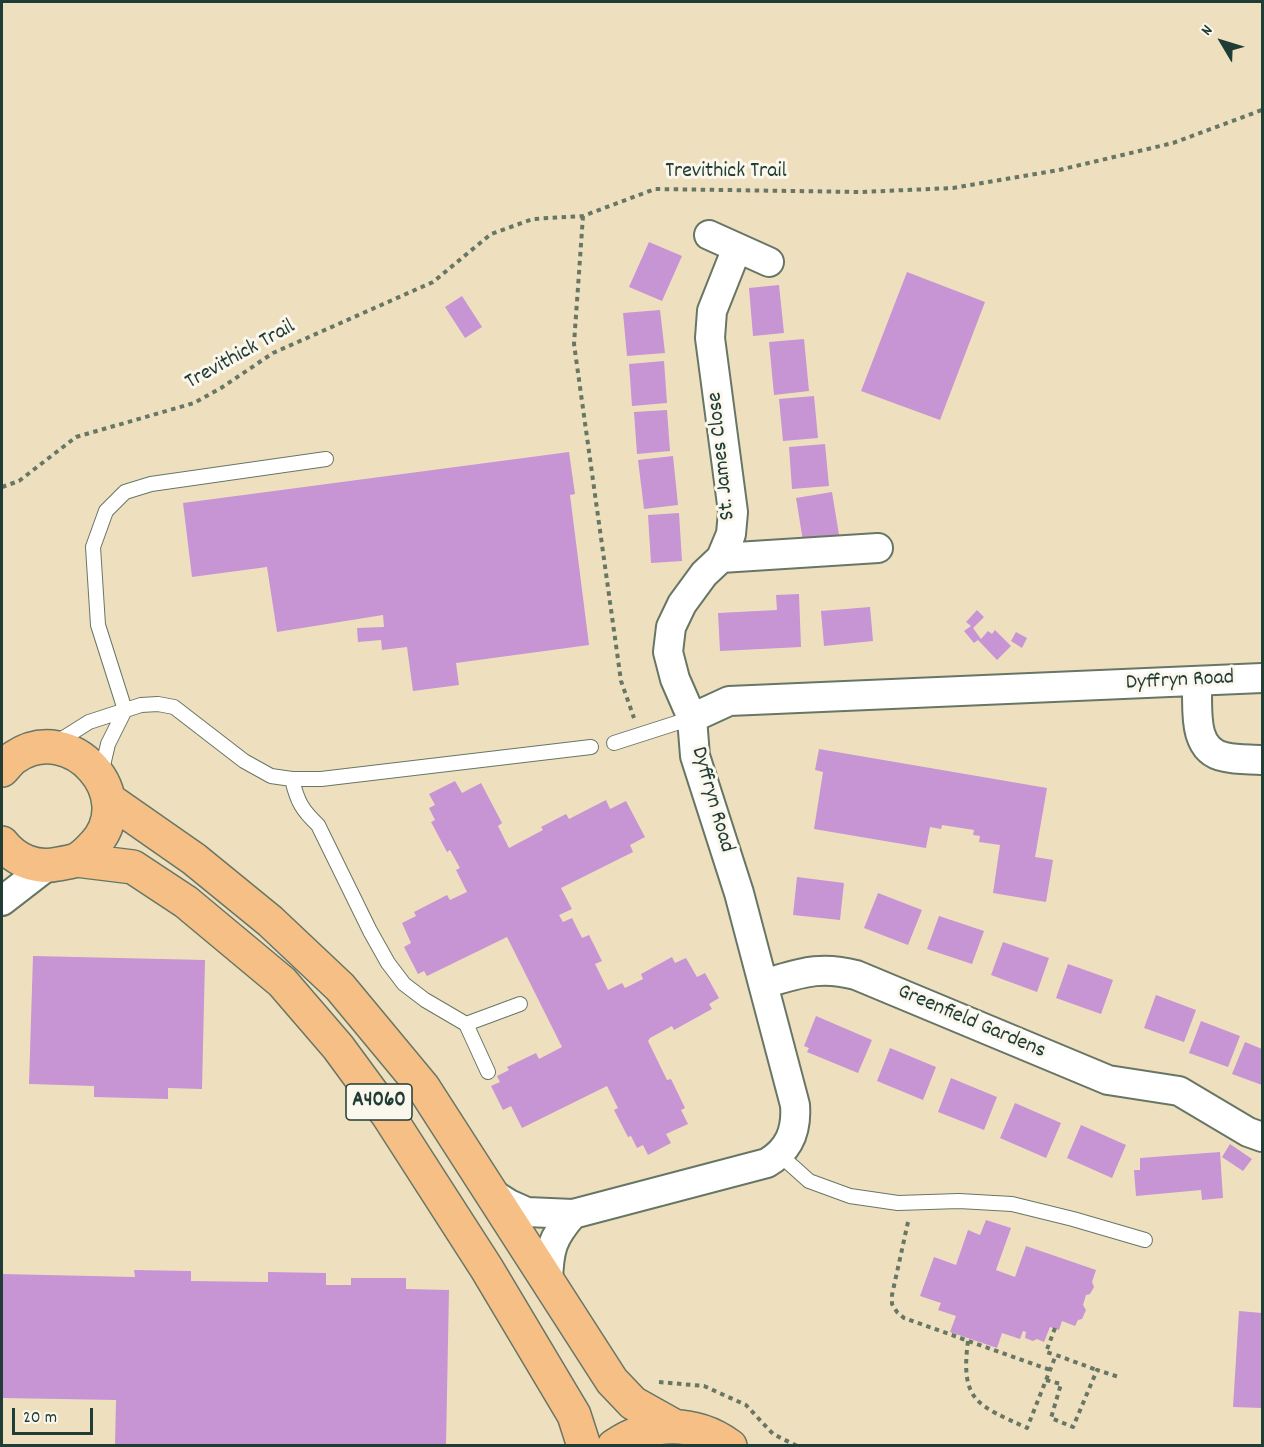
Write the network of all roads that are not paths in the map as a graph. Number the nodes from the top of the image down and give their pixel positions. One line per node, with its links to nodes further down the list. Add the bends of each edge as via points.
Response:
1 (710, 235): 2 (street)
2 (737, 248): 3 (street); 6 (street, St. James Close, via 712,311 710,338 733,512 731,534)
3 (769, 262)
4 (326, 459): 9 (lane, via 151,484 125,492 106,512 93,547 98,625)
5 (878, 549): 6 (street)
6 (721, 558): 10 (street, St. James Close, via 682,603 671,627 668,652)
7 (1263, 678): 8 (street, Dyffryn Road)
8 (1197, 681): 10 (street, Dyffryn Road, via 729,701); 14 (street, via 1201,739 1209,751 1224,757)
9 (125, 710): 12 (lane); 16 (lane, via 158,704 174,707 244,761 271,776); 17 (lane, via 108,744)
10 (692, 718): 11 (lane); 21 (street, Dyffryn Road, via 695,756 739,893)
11 (614, 742)
12 (27, 746): 15 (highway); 17 (highway, via 71,751 88,762)
13 (591, 747): 16 (lane)
14 (1263, 760)
15 (2, 770)
16 (291, 779): 23 (lane, via 296,799 318,825 388,963 404,984)
17 (104, 788): 19 (highway, via 107,820 99,839 85,854); 27 (highway, A4060, via 270,921 340,987 423,1087)
18 (2, 843): 19 (highway, via 26,862)
19 (61, 864): 20 (street); 32 (highway, A4060, via 133,867 186,902 282,982 388,1115 574,1415)
20 (2, 901)
21 (762, 984): 25 (street, Greenfield Gardens, via 816,970 835,969 856,975 1108,1080 1179,1091); 26 (street, Dyffryn Road, via 795,1105 796,1120)
22 (520, 1004): 23 (lane)
23 (466, 1024): 24 (lane)
24 (488, 1072)
25 (1263, 1137)
26 (780, 1155): 28 (street, via 767,1163); 29 (lane, via 809,1181 850,1196 898,1203 1012,1204)
27 (490, 1191): 28 (street, via 527,1212); 30 (highway, A4060)
28 (573, 1214): 30 (street, via 558,1232 549,1256)
29 (1145, 1240)
30 (548, 1281): 31 (highway, A4060, via 612,1381 633,1403)
31 (674, 1426): 33 (highway, via 641,1431); 34 (highway, via 704,1431)
32 (584, 1446)
33 (614, 1446)
34 (730, 1446)

